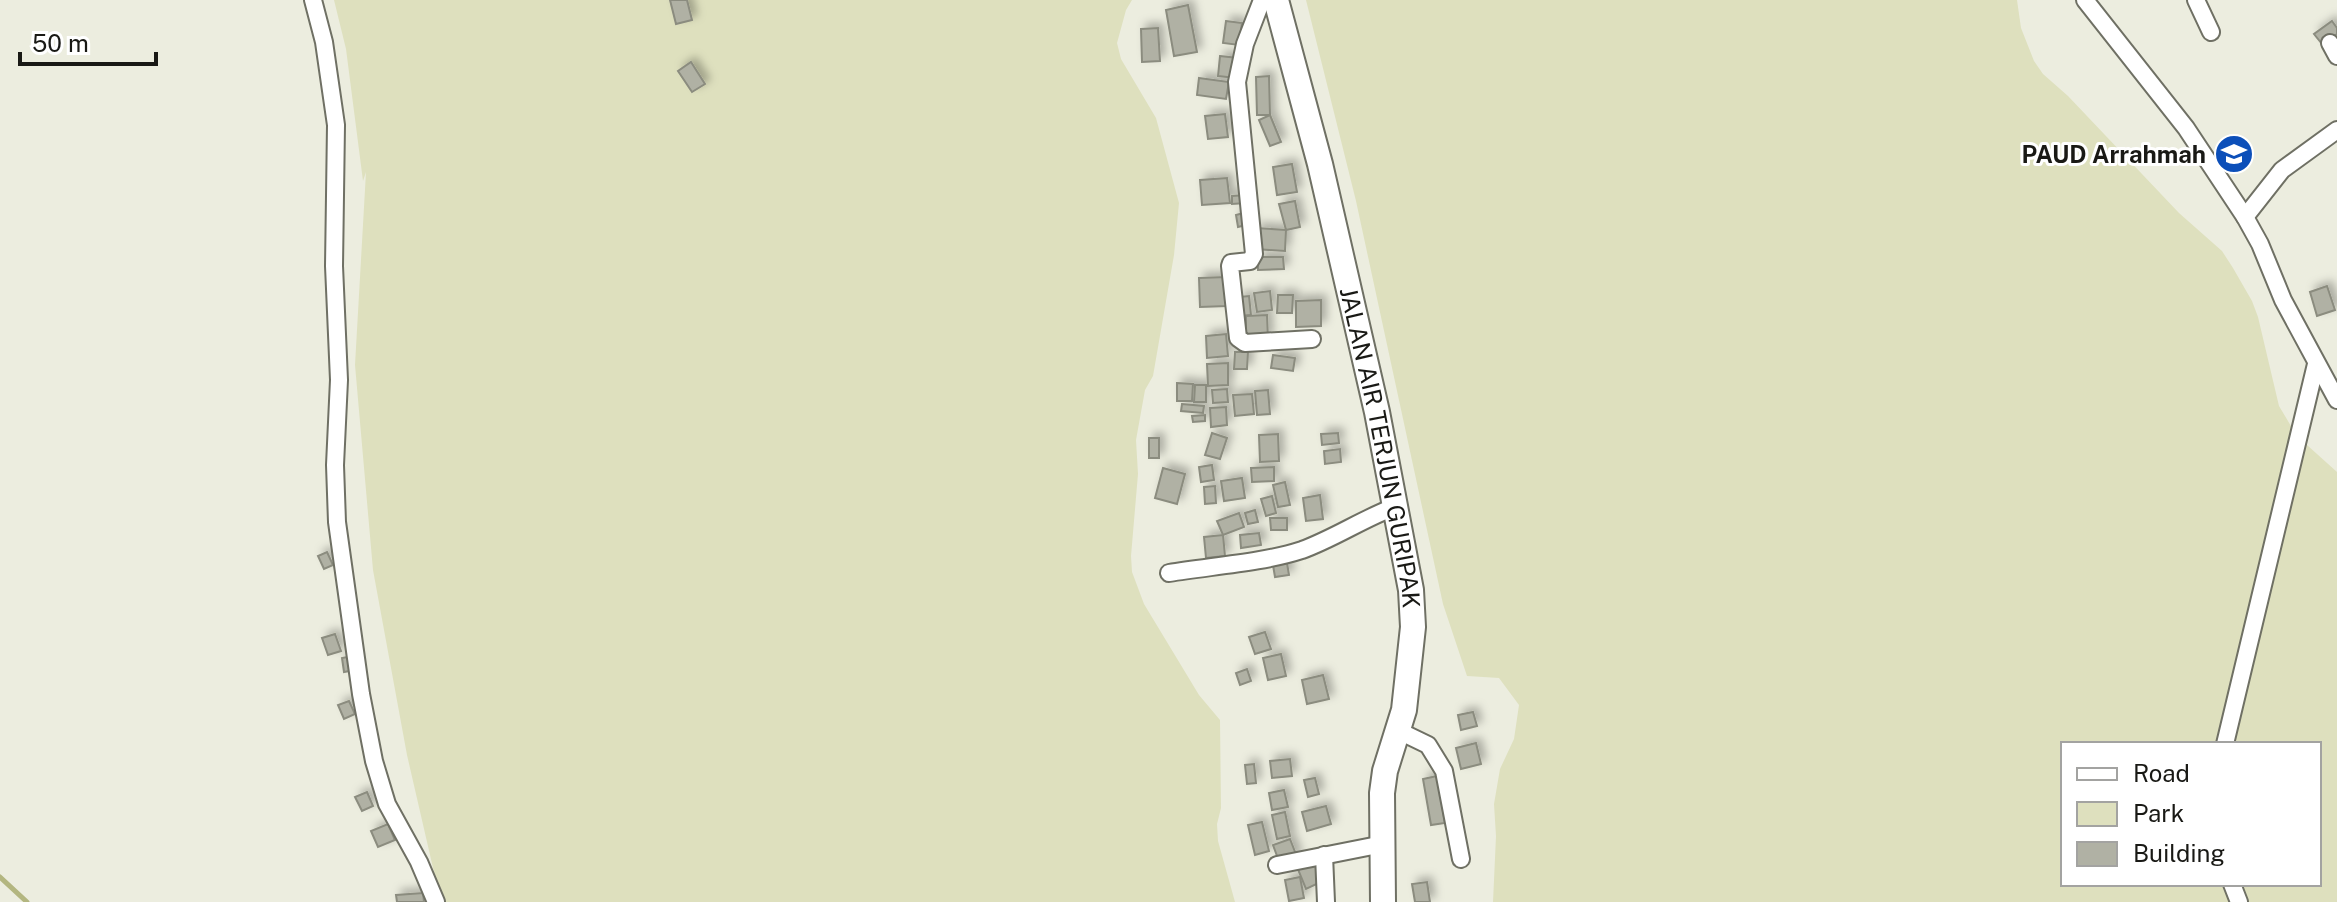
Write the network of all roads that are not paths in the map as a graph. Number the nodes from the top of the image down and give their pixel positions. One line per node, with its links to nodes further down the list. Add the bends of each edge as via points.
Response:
1 (313, 0): 20 (street, via 336,125 337,522 374,761 387,804)
2 (1262, 0): 9 (street, via 1237,82 1254,254 1250,261 1230,266 1238,338 1245,343)
3 (1276, 0): 12 (street, JALAN AIR TERJUN GURIPAK, via 1320,164)
4 (2085, 0): 8 (street, via 2186,128)
5 (2196, 0): 6 (street)
6 (2211, 32)
7 (2337, 130): 8 (street, via 2282,170)
8 (2245, 217): 10 (street)
9 (1312, 339)
10 (2316, 364): 11 (street); 15 (street)
11 (2337, 400)
12 (1397, 506): 13 (street, via 1288,554); 14 (street, JALAN AIR TERJUN GURIPAK, via 1413,627)
13 (1169, 573)
14 (1399, 731): 16 (street, JALAN AIR TERJUN GURIPAK, via 1385,771); 18 (street, via 1428,745 1444,771)
15 (2225, 742)
16 (1383, 844): 17 (street); 22 (street, JALAN AIR TERJUN GURIPAK)
17 (1324, 855): 19 (street); 21 (street)
18 (1461, 859)
19 (1277, 865)
20 (436, 902)
21 (1326, 902)
22 (1383, 902)

